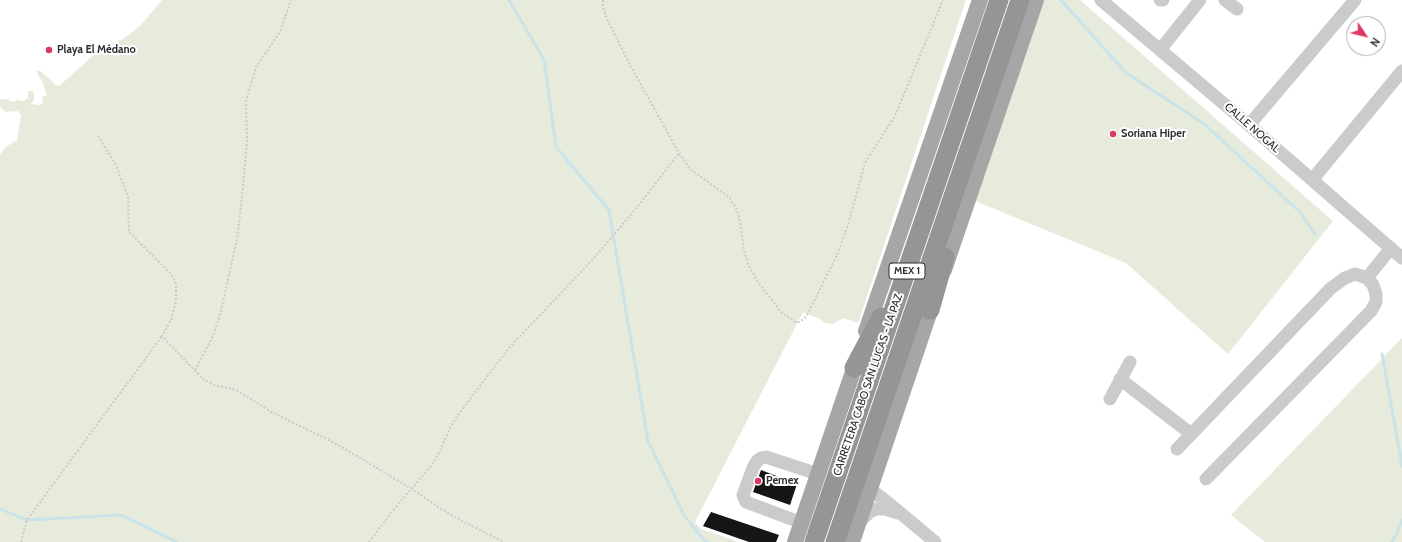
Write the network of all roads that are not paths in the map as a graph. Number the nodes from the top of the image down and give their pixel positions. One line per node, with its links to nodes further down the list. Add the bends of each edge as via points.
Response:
1 (980, 0): 21 (main road)
2 (999, 0): 15 (highway, CARRETERA CABO SAN LUCAS - LA PAZ / MEX 1)
3 (1020, 0): 12 (highway, CARRETERA CABO SAN LUCAS - LA PAZ / MEX 1)
4 (1036, 0): 19 (main road)
5 (1100, 0): 10 (street, CALLE NOGAL)
6 (1200, 0): 10 (street)
7 (1225, 0): 9 (street)
8 (1355, 0): 13 (street)
9 (1237, 10)
10 (1160, 50): 13 (street, CALLE NOGAL)
11 (1402, 71): 14 (street)
12 (980, 115): 19 (highway, via 968,179); 34 (highway, CARRETERA CABO SAN LUCAS - LA PAZ / MEX 1)
13 (1249, 125): 14 (street, CALLE NOGAL)
14 (1312, 180): 16 (street, CALLE NOGAL)
15 (916, 244): 21 (highway, via 898,274 885,310); 33 (highway, CARRETERA CABO SAN LUCAS - LA PAZ / MEX 1)
16 (1391, 248): 17 (street, CALLE NOGAL); 18 (street)
17 (1402, 258)
18 (1366, 278): 24 (street, via 1355,274 1331,288); 27 (street, via 1376,294 1376,302 1371,311)
19 (930, 310): 28 (main road)
20 (1130, 362): 22 (street)
21 (854, 368): 26 (main road)
22 (1120, 379): 23 (street); 24 (street)
23 (1110, 399)
24 (1190, 433): 25 (street)
25 (1177, 448)
26 (818, 474): 30 (main road); 30 (street, via 766,457 761,458 752,468 743,495 746,502)
27 (1206, 479)
28 (871, 484): 29 (street, via 874,492); 31 (main road)
29 (903, 516): 31 (street, via 889,510 876,509); 36 (street)
30 (802, 523): 32 (main road)
31 (858, 523): 35 (main road)
32 (795, 542)
33 (814, 542)
34 (835, 542)
35 (852, 542)
36 (935, 542)

